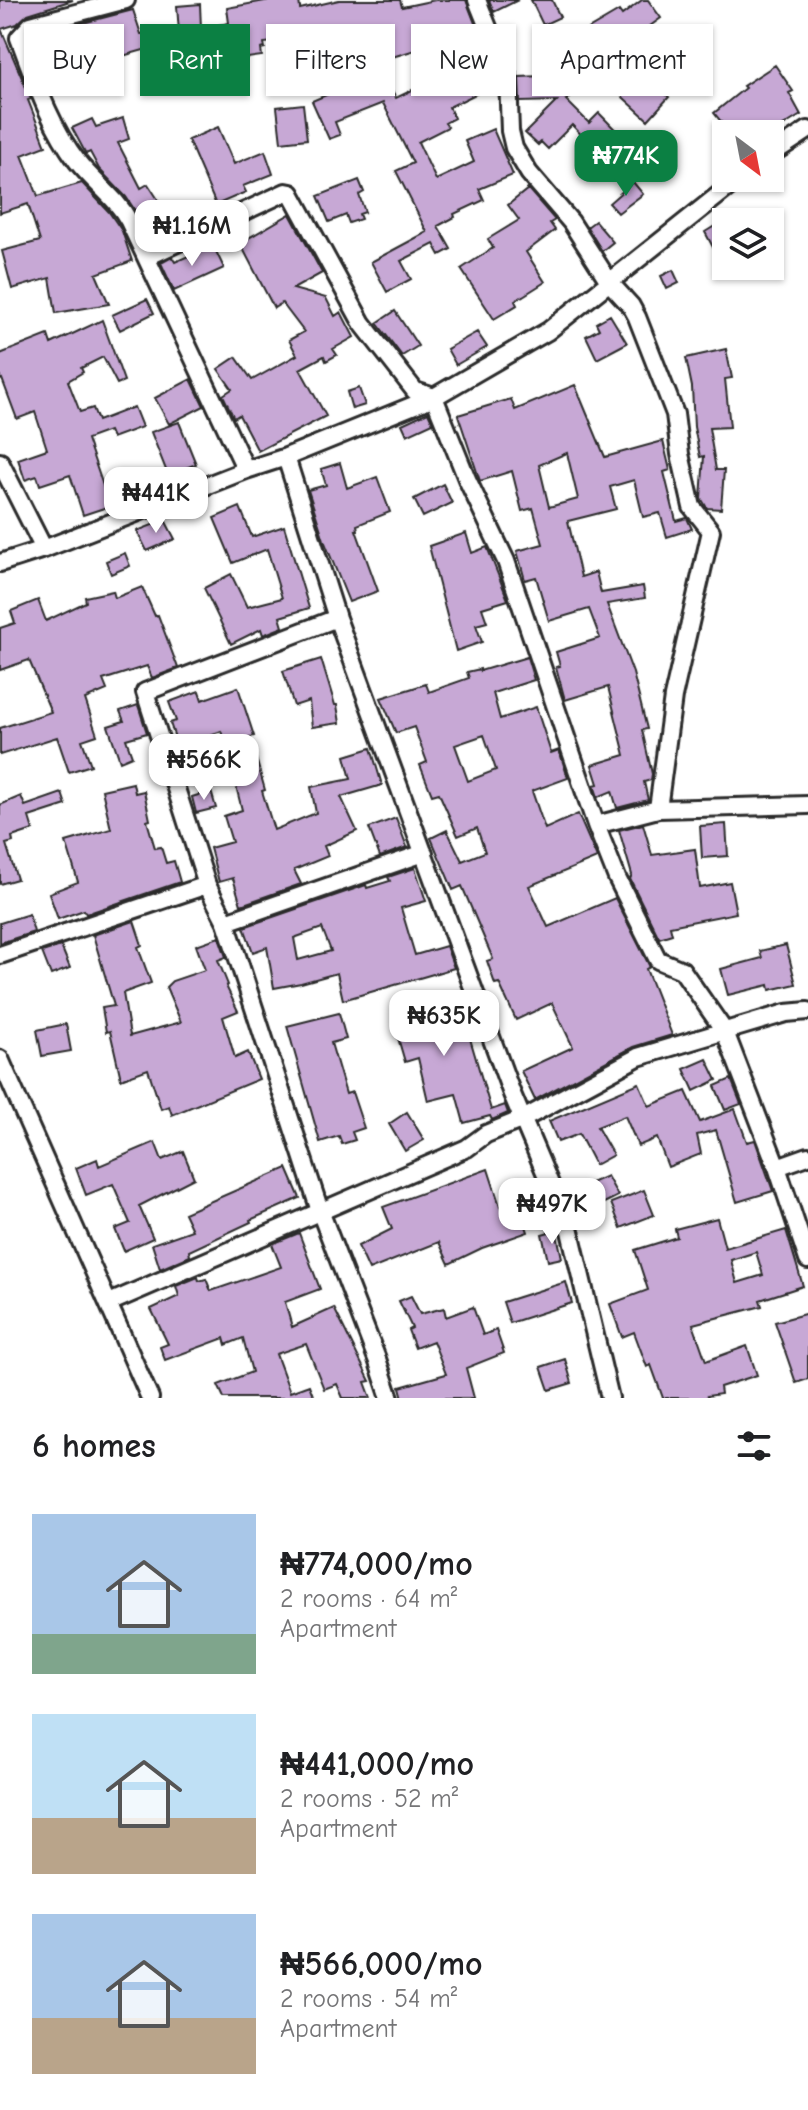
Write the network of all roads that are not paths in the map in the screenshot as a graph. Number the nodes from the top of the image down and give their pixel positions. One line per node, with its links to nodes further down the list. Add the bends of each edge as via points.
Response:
1 (126, 0): 6 (street, via 31,25 19,38 51,118 88,175 119,204)
2 (477, 0): 7 (street, via 508,77 514,148)
3 (808, 130): 4 (street)
4 (784, 146)
5 (723, 192): 7 (street)
6 (147, 257): 8 (street, via 291,193 362,323 415,391); 11 (street)
7 (610, 283): 8 (street, via 548,331); 16 (street, via 637,317 675,414 692,507 711,531 673,697)
8 (434, 397): 9 (street); 17 (street, via 506,561)
9 (286, 457): 11 (street); 14 (street)
10 (0, 462): 12 (street)
11 (246, 470): 12 (street)
12 (44, 549): 13 (street)
13 (0, 563)
14 (337, 618): 18 (street); 19 (street, via 145,692)
15 (808, 805): 16 (street)
16 (658, 809): 17 (street)
17 (596, 825): 23 (street, via 658,960 682,970)
18 (424, 853): 20 (street); 25 (street)
19 (207, 885): 20 (street); 21 (street)
20 (226, 922): 28 (street)
21 (0, 955)
22 (808, 1011): 23 (street)
23 (725, 1032): 25 (street, via 638,1057); 27 (street)
24 (0, 1059): 30 (street)
25 (523, 1119): 28 (street); 33 (street, via 570,1231)
26 (808, 1156): 27 (street)
27 (777, 1167): 29 (street)
28 (320, 1211): 30 (street); 32 (street)
29 (808, 1260)
30 (109, 1303): 31 (street)
31 (150, 1398)
32 (390, 1398)
33 (610, 1398)

